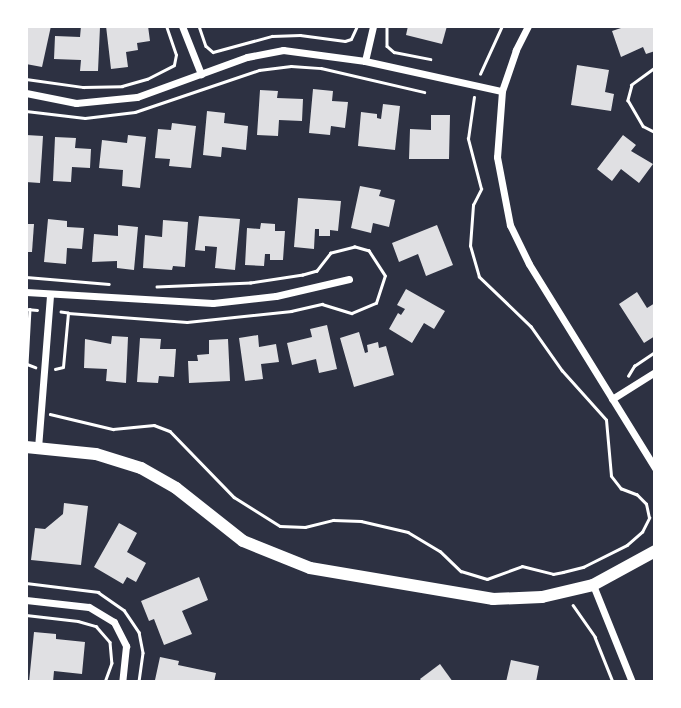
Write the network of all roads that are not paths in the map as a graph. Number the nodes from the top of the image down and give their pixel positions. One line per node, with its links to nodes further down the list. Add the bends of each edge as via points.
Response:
1 (182, 26): 5 (street)
2 (373, 26): 4 (street)
3 (528, 26): 6 (street)
4 (365, 61): 5 (street, via 283,50); 6 (street)
5 (201, 74): 7 (street, via 137,97 76,103)
6 (502, 91): 12 (street, via 497,157 510,225)
7 (26, 93)
8 (349, 279): 10 (street, via 276,296 213,303)
9 (26, 292): 10 (street)
10 (50, 294): 13 (street, via 41,411)
11 (655, 372): 12 (street)
12 (612, 399): 14 (street)
13 (32, 448): 16 (street, via 96,454 141,468 176,488 243,541 310,568 493,599 542,597)
14 (655, 468)
15 (655, 551): 16 (street)
16 (593, 585): 19 (street)
17 (26, 600): 18 (street, via 89,607 114,622 126,646)
18 (122, 682)
19 (632, 682)

